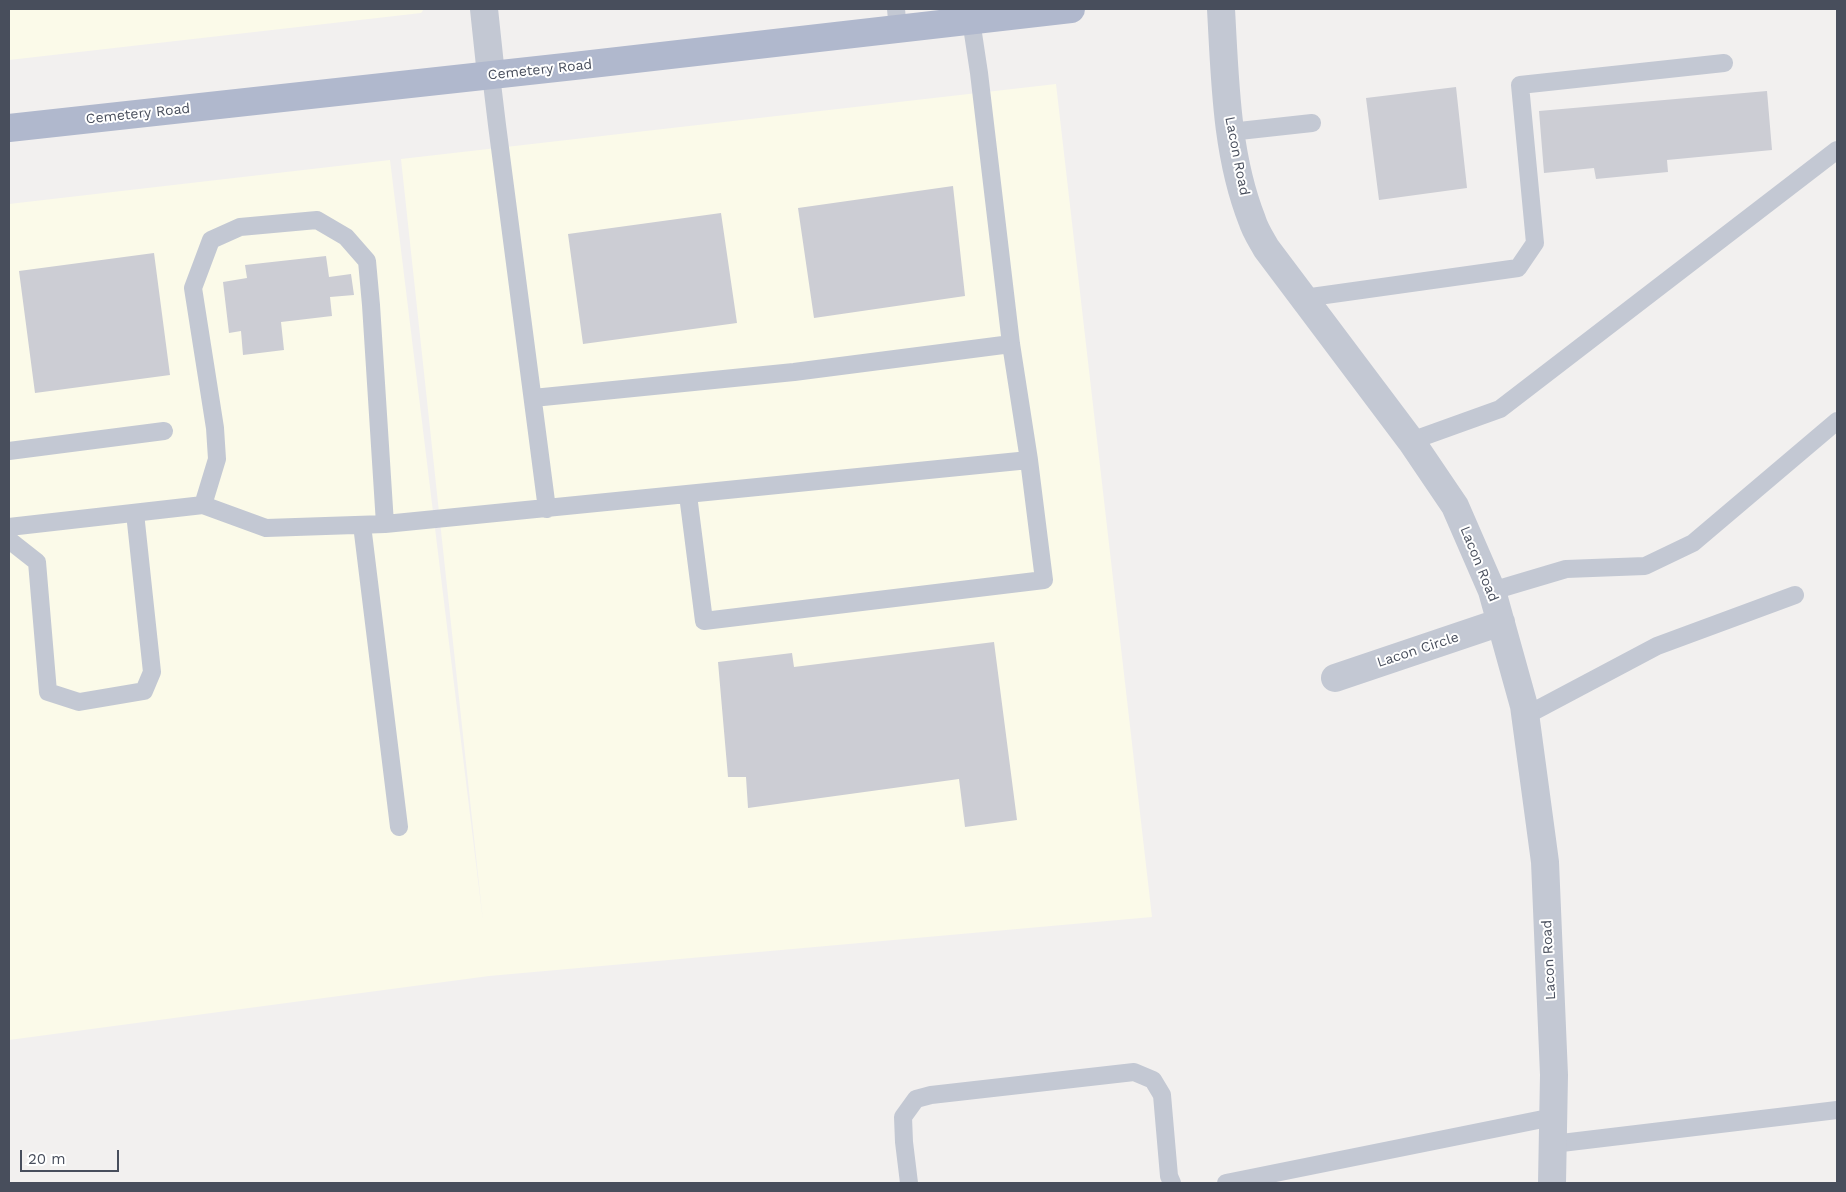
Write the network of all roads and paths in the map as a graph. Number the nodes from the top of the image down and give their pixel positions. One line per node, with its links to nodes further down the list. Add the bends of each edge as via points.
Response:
1 (484, 9): 7 (street)
2 (1071, 9): 5 (main road, Cemetery Road)
3 (1221, 9): 10 (street, Lacon Road)
4 (897, 19): 5 (main road, Cemetery Road); 7 (main road, Cemetery Road)
5 (971, 20): 13 (lane)
6 (1724, 62): 12 (lane, via 1520,84 1535,243 1518,268)
7 (492, 75): 9 (main road, Cemetery Road); 14 (lane)
8 (1312, 124): 10 (lane)
9 (9, 128)
10 (1230, 132): 12 (street, Lacon Road, via 1240,184 1252,222 1266,248)
11 (1837, 150): 17 (lane, via 1500,409)
12 (1304, 298): 17 (street, Lacon Road)
13 (1011, 344): 14 (lane, via 794,372); 19 (lane)
14 (533, 398): 22 (lane)
15 (1837, 421): 28 (lane, via 1685,547 1645,566 1566,569)
16 (164, 431): 18 (lane)
17 (1411, 441): 28 (street, Lacon Road, via 1455,506)
18 (9, 451)
19 (1029, 460): 20 (lane); 20 (lane, via 1044,580 704,621)
20 (688, 495): 22 (lane)
21 (203, 505): 23 (lane); 24 (lane, via 217,459 193,288 211,240 240,227 317,220 346,236 367,261); 25 (lane, via 266,528)
22 (547, 509): 24 (lane)
23 (135, 513): 26 (lane); 27 (lane, via 152,672 144,691 79,702 48,692 37,562)
24 (385, 524): 25 (lane)
25 (362, 525): 33 (lane)
26 (9, 527)
27 (9, 540)
28 (1492, 590): 30 (street, Lacon Road)
29 (1795, 595): 32 (lane, via 1657,646)
30 (1502, 622): 31 (street, Lacon Circle); 32 (street, Lacon Road)
31 (1335, 678)
32 (1525, 716): 35 (street, Lacon Road, via 1544,862)
33 (399, 826)
34 (1837, 1110): 36 (lane)
35 (1553, 1117): 36 (street, Lacon Road); 39 (lane)
36 (1552, 1144): 40 (street, Lacon Road)
37 (909, 1183): 38 (lane, via 903,1117 916,1099 1134,1072 1153,1080 1162,1095)
38 (1172, 1183)
39 (1226, 1183)
40 (1552, 1183)

